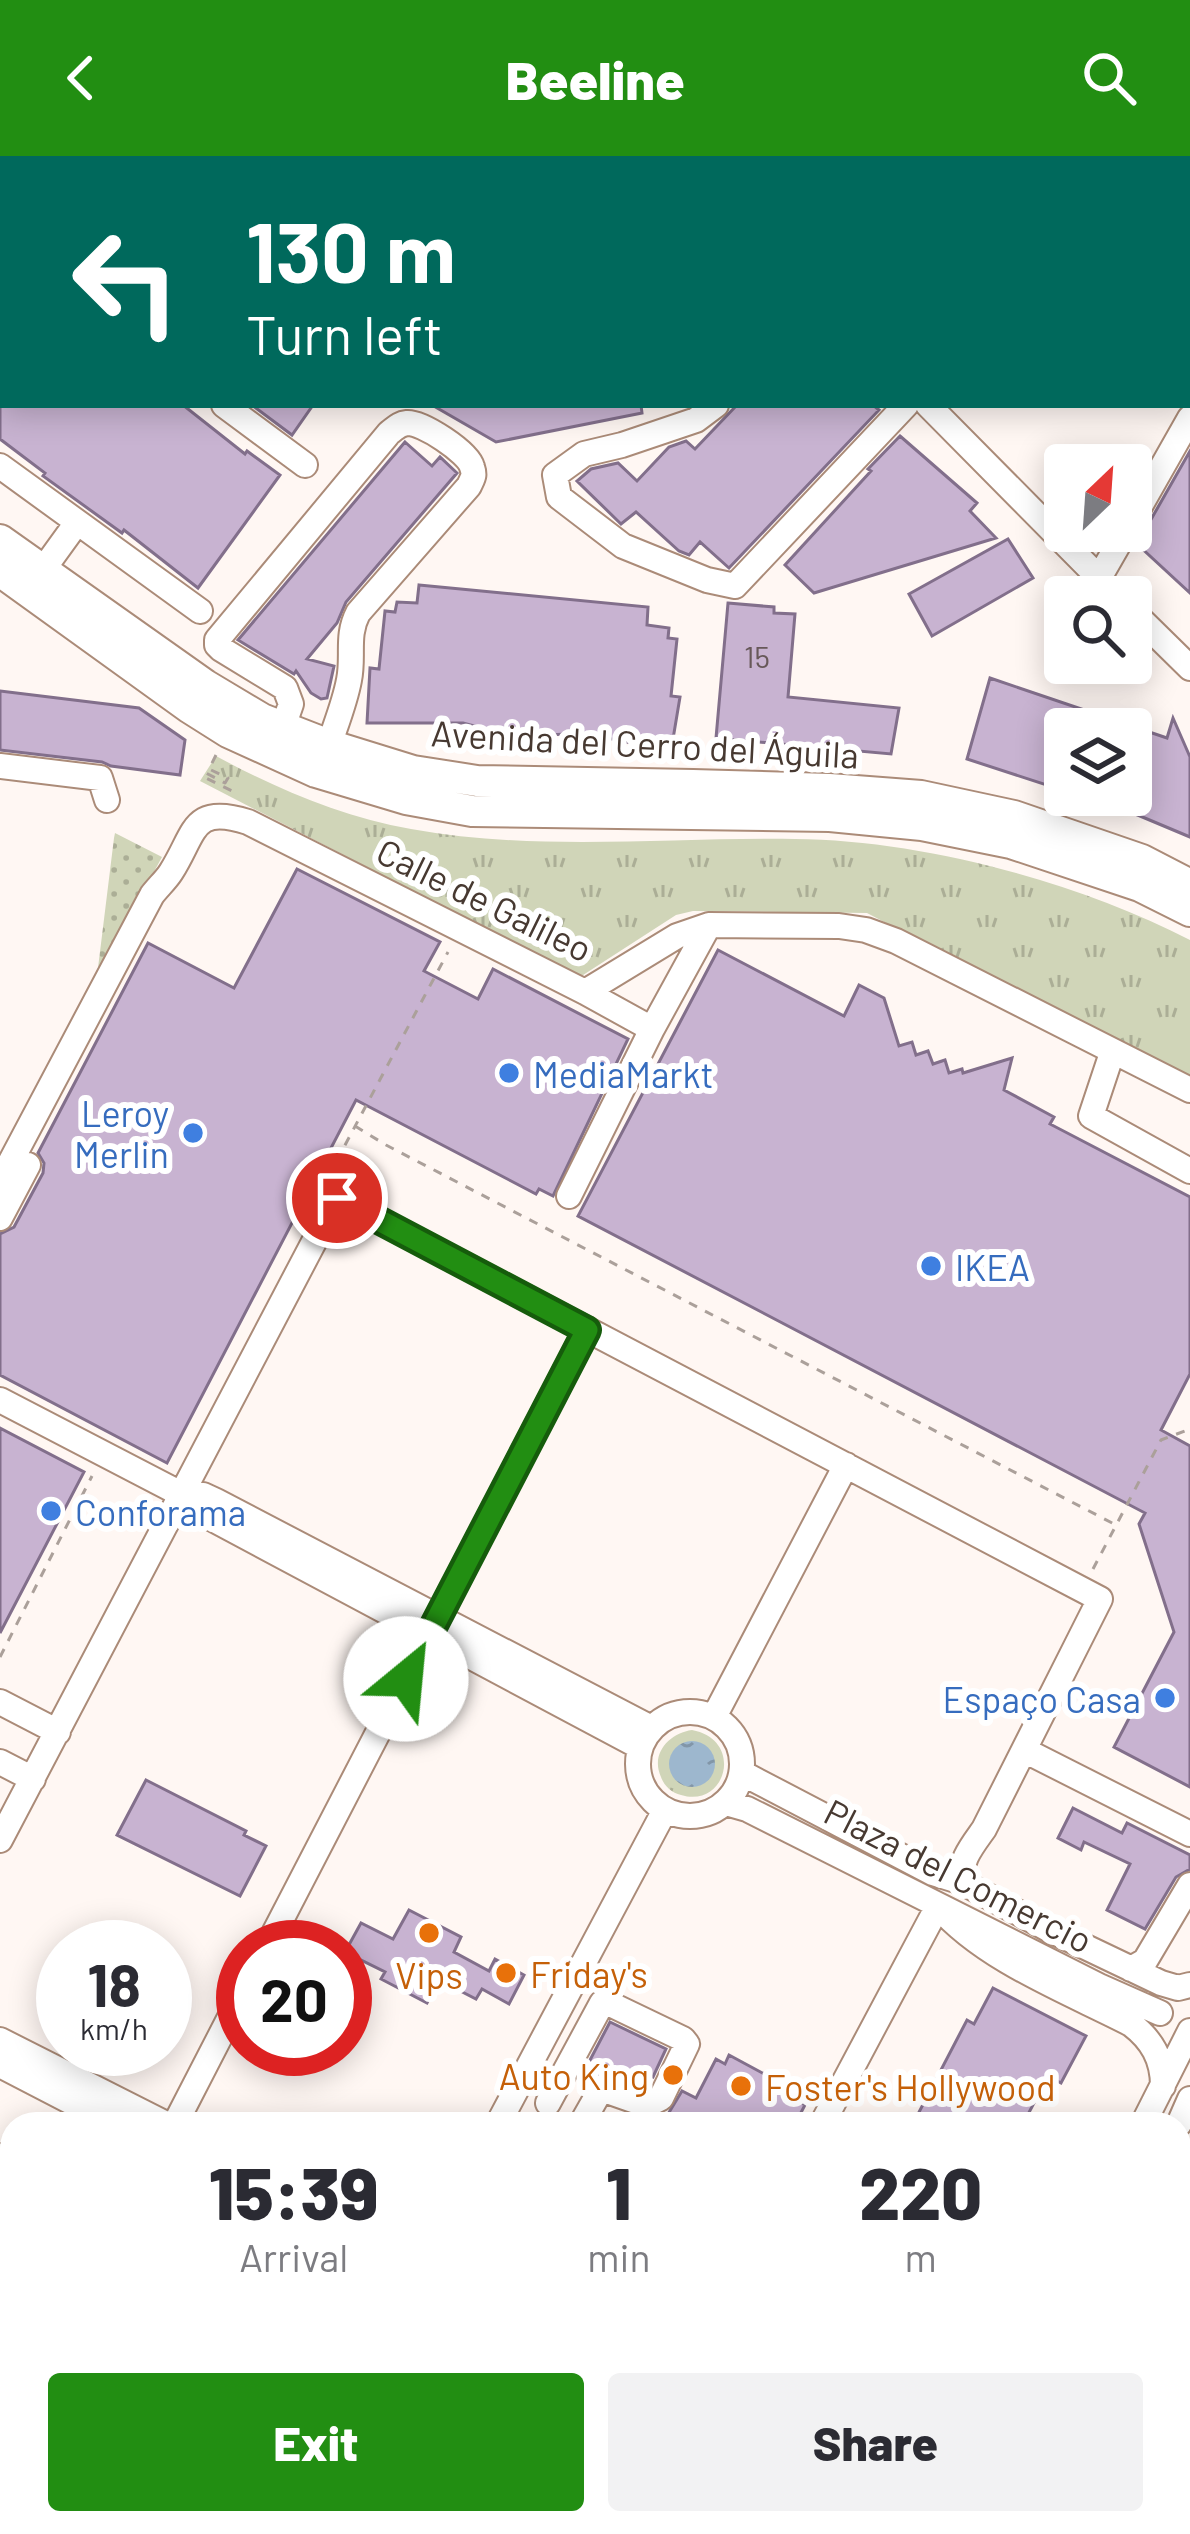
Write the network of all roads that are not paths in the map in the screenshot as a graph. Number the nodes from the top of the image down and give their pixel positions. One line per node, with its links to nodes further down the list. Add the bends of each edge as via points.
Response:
1 (228, 408): 6 (street)
2 (712, 408): 3 (street, via 584,454 555,475 560,497 623,546 735,586)
3 (903, 408)
4 (931, 408): 13 (street)
5 (1190, 418): 8 (street)
6 (305, 465)
7 (0, 466): 9 (street)
8 (1152, 485)
9 (76, 524): 12 (street); 14 (street)
10 (0, 540): 12 (main road, Avenida del Cerro del Águila)
11 (0, 571): 23 (main road, Avenida del Cerro del Águila, via 228,732 316,772 406,799 472,811 830,815 922,825 1011,843)
12 (42, 571): 17 (main road, Avenida del Cerro del Águila, via 206,685)
13 (1097, 576)
14 (200, 610)
15 (1152, 631): 16 (street)
16 (1190, 668)
17 (283, 727): 18 (main road, Avenida del Cerro del Águila); 18 (street, via 291,704 285,688 217,640 389,433 416,424 466,456 473,478 358,613 350,676)
18 (328, 745): 22 (main road, Avenida del Cerro del Águila, via 476,781 921,796 1014,816)
19 (0, 766): 20 (street, via 100,778)
20 (107, 800)
21 (171, 872): 25 (street, Calle de Galileo, via 194,826 232,817); 30 (street, Calle de Galileo); 32 (street, Calle de Galileo, via 164,901)
22 (1190, 885)
23 (1190, 911)
24 (709, 925): 25 (street, Calle de Galileo); 26 (street); 27 (street, Calle de Galileo, via 866,930)
25 (585, 992): 26 (street)
26 (652, 1029): 31 (street)
27 (1112, 1053): 28 (street, Calle de Galileo); 29 (street, via 1091,1116)
28 (1190, 1090)
29 (1190, 1171)
30 (0, 1182)
31 (569, 1196)
32 (0, 1218)
33 (587, 1330): 35 (street); 36 (street, via 337,1198); 37 (street)
34 (0, 1400): 36 (street)
35 (845, 1465): 39 (street); 42 (street, via 1100,1598)
36 (182, 1494): 37 (street, via 216,1501); 40 (street)
37 (434, 1625): 41 (street); 54 (street)
38 (0, 1702): 40 (street)
39 (713, 1717): 41 (street, via 680,1712); 44 (street, via 737,1740)
40 (58, 1732): 45 (street)
41 (646, 1738): 47 (street, via 641,1783)
42 (1024, 1750): 48 (street); 51 (street, via 966,1855)
43 (0, 1762): 45 (street)
44 (742, 1773): 46 (street); 50 (street, Plaza del Comercio)
45 (33, 1779): 49 (street)
46 (726, 1803): 47 (street, via 696,1817); 53 (street, Plaza del Comercio)
47 (665, 1810): 66 (street)
48 (1190, 1834)
49 (0, 1840)
50 (933, 1873): 51 (street, Plaza del Comercio); 57 (street)
51 (962, 1882): 55 (street, Plaza del Comercio)
52 (1190, 1885): 55 (street, via 1145,1960)
53 (938, 1906): 57 (street, Plaza del Comercio); 61 (street, via 983,1948 1144,2034); 68 (street)
54 (281, 1920)
55 (1131, 1969): 56 (street, Plaza del Comercio, via 1161,1984)
56 (1190, 1985)
57 (1176, 2022): 61 (street)
58 (0, 2040): 64 (street)
59 (216, 2044): 65 (street)
60 (0, 2065): 63 (street)
61 (1163, 2086): 69 (street)
62 (548, 2103): 67 (street, via 602,2003 687,2044 661,2098 646,2105 600,2091)
63 (91, 2112)
64 (142, 2112)
65 (181, 2112)
66 (504, 2112)
67 (588, 2112)
68 (828, 2112)
69 (1149, 2112)

